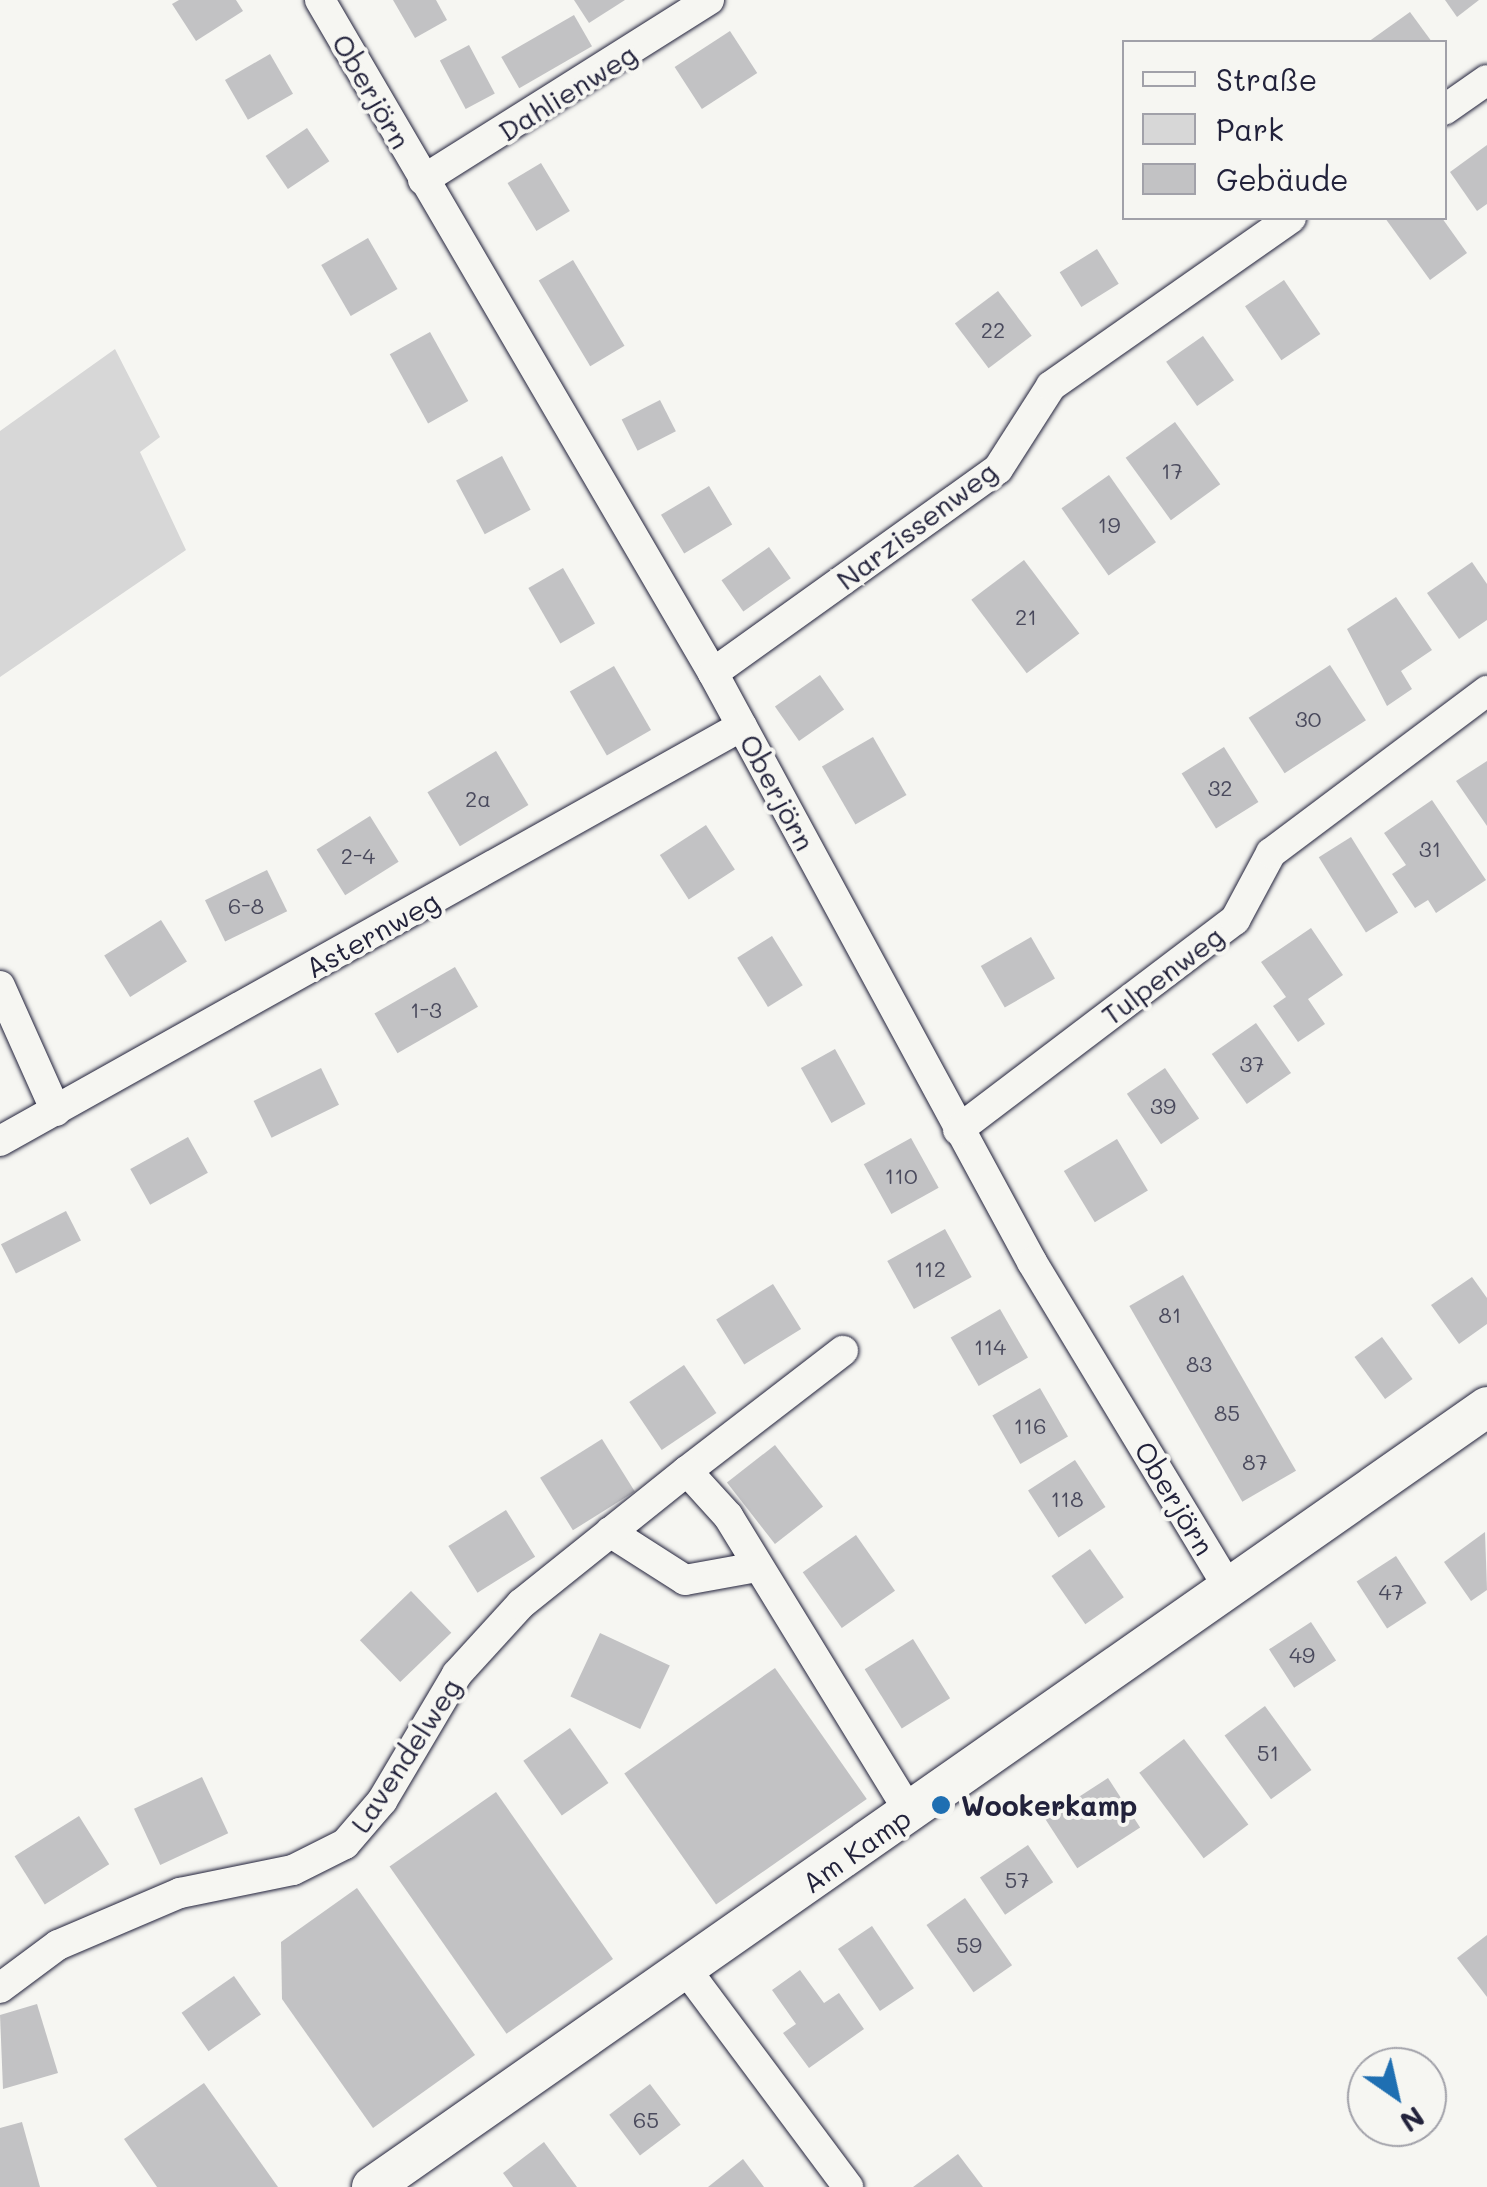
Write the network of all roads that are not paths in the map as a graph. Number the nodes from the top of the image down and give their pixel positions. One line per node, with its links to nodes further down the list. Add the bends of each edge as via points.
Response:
1 (320, 0): 5 (street, Oberjörn)
2 (709, 0): 5 (street, Dahlienweg)
3 (1487, 80): 4 (street)
4 (1447, 108)
5 (423, 180): 7 (street, Oberjörn)
6 (1288, 220): 7 (street, Narzissenweg, via 1051,386 998,469)
7 (713, 672): 9 (street, Oberjörn)
8 (1487, 691): 12 (street, Tulpenweg, via 1271,853 1234,920)
9 (742, 726): 11 (street, Asternweg); 12 (street, Oberjörn)
10 (0, 986): 11 (street)
11 (56, 1111): 13 (street, Asternweg)
12 (958, 1130): 19 (street, Oberjörn)
13 (0, 1141)
14 (843, 1351): 16 (street, Lavendelweg)
15 (1487, 1408): 19 (street, Am Kamp)
16 (687, 1471): 17 (street, Lavendelweg); 18 (street, via 728,1516)
17 (610, 1532): 18 (street, via 685,1580); 22 (street, Lavendelweg, via 521,1604 457,1674 382,1801 345,1844 293,1870 180,1893 58,1946)
18 (757, 1566): 20 (street)
19 (1229, 1588): 20 (street, Am Kamp)
20 (910, 1812): 21 (street, Am Kamp)
21 (685, 1968): 23 (street, Am Kamp); 24 (street)
22 (0, 1988)
23 (372, 2187)
24 (848, 2187)

